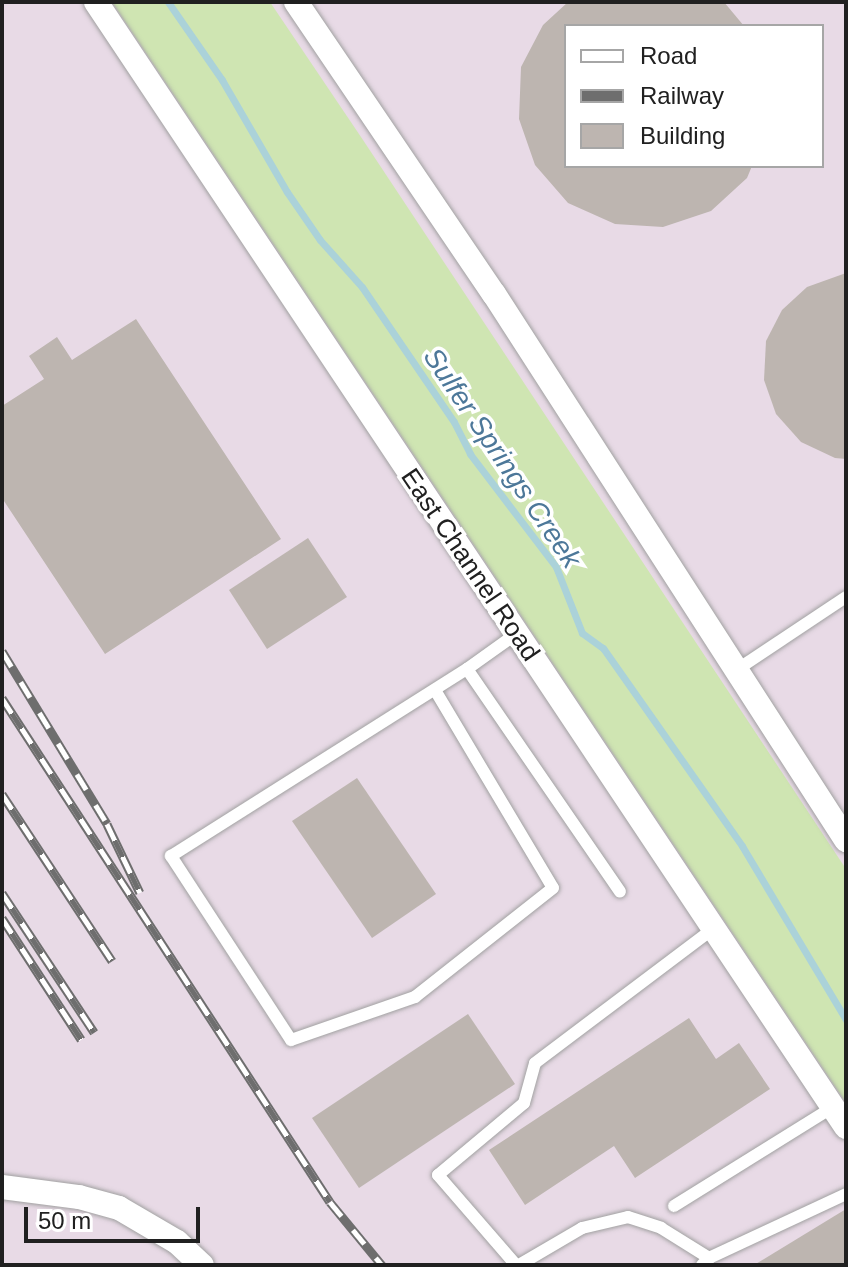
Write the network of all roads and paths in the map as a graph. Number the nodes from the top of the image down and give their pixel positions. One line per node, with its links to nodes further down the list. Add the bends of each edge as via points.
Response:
1 (96, 2): 4 (street, East Channel Road)
2 (296, 2): 6 (street, via 494,294)
3 (846, 597): 6 (lane)
4 (516, 634): 5 (lane); 10 (street, East Channel Road)
5 (467, 669): 7 (lane); 9 (lane)
6 (734, 671): 8 (street)
7 (435, 690): 7 (lane, via 171,856 291,1040 415,997 553,888)
8 (846, 840)
9 (620, 892)
10 (713, 929): 11 (street, East Channel Road); 17 (lane, via 535,1063 524,1103 438,1175)
11 (839, 1117): 14 (lane)
12 (2, 1187): 16 (street, via 119,1208 177,1242)
13 (846, 1194): 15 (lane)
14 (674, 1206)
15 (705, 1262): 17 (lane, via 661,1228 628,1217 582,1228)
16 (202, 1265)
17 (518, 1265)

